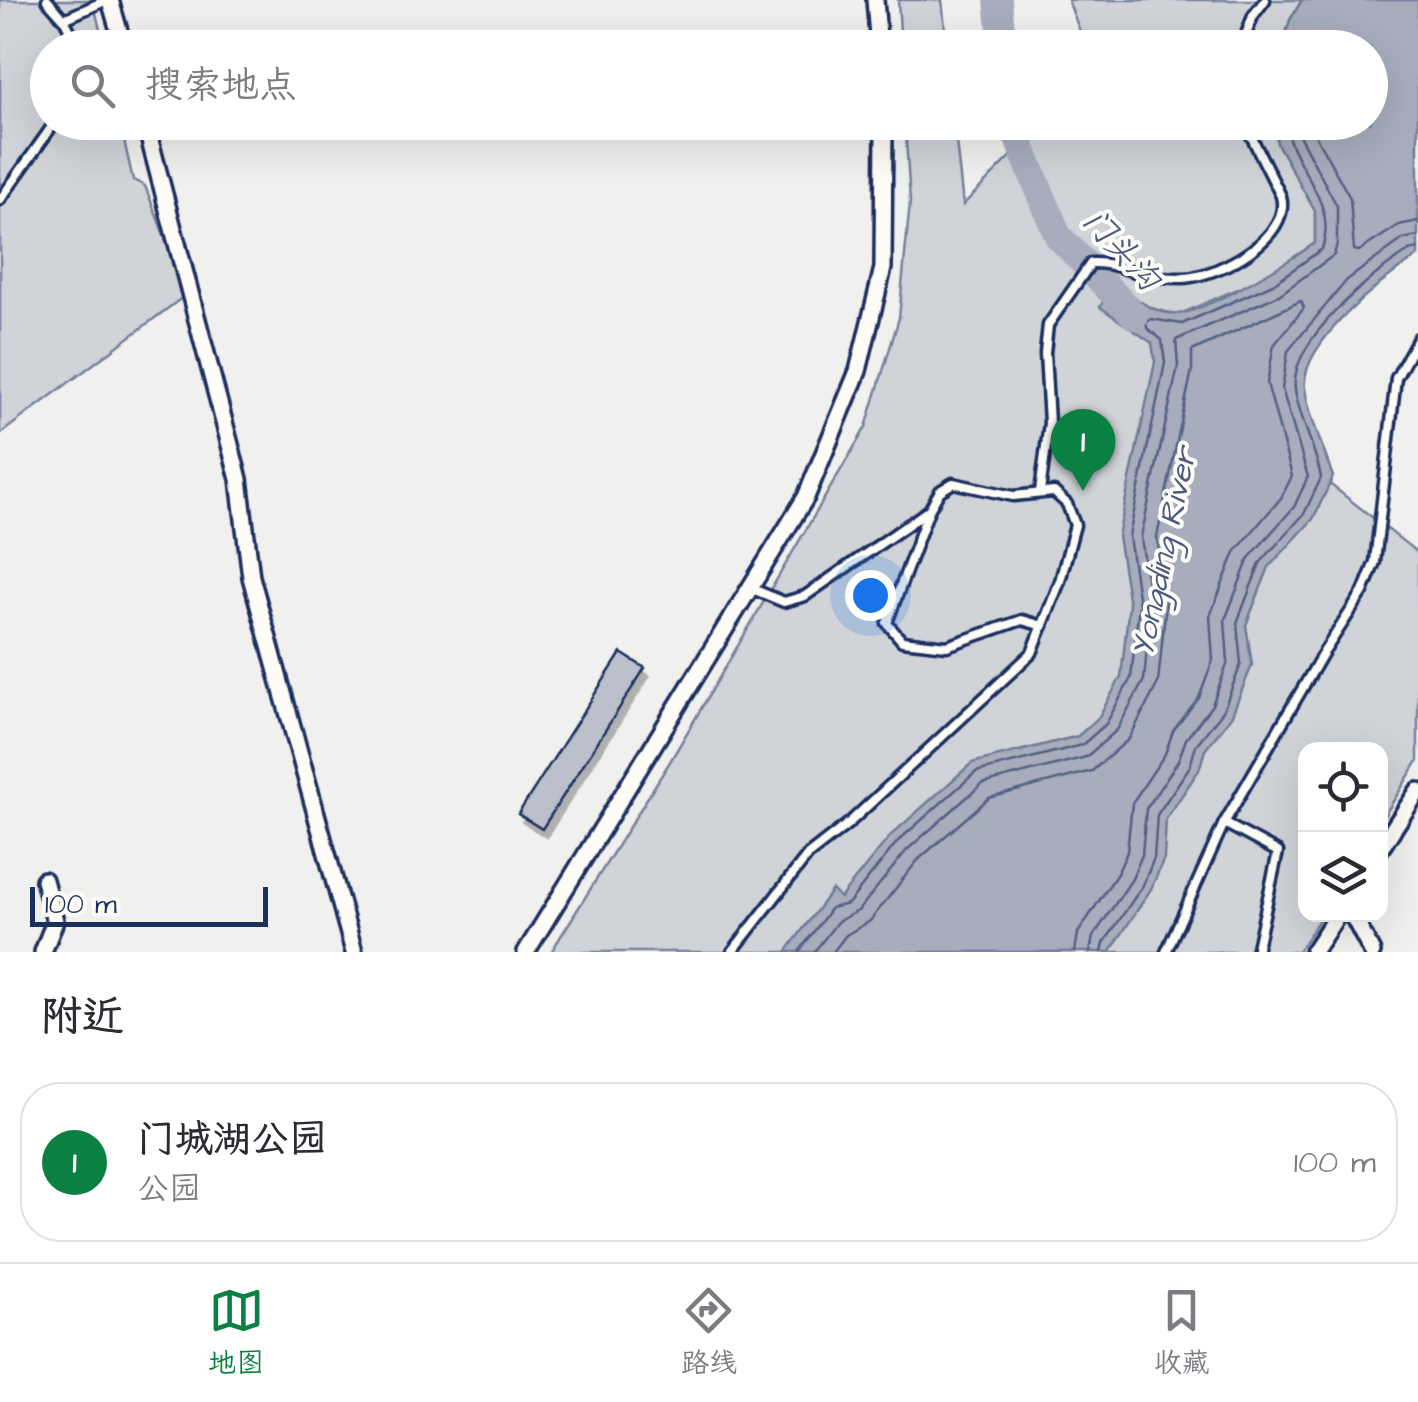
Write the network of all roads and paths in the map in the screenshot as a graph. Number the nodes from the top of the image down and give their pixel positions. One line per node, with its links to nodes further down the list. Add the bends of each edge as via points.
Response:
1 (47, 0): 5 (lane)
2 (108, 0): 5 (lane); 7 (street)
3 (875, 0): 8 (street)
4 (1265, 0): 9 (lane)
5 (64, 19): 6 (lane)
6 (70, 30)
7 (118, 30)
8 (878, 30)
9 (1248, 30)
10 (42, 140): 14 (lane)
11 (151, 140): 27 (street, via 239,478 251,577)
12 (884, 140): 18 (street, via 883,268 858,371 806,497)
13 (1252, 140): 16 (lane, via 1284,208 1265,241 1189,278 1091,263 1048,324 1049,423)
14 (0, 200)
15 (1418, 338): 21 (lane, via 1396,378 1375,562 1364,592)
16 (1040, 492): 17 (lane, via 1012,496 953,482); 19 (lane, via 1054,492 1067,504 1075,525)
17 (929, 510): 18 (lane, via 805,596 784,602); 19 (lane, via 887,622 902,642 946,646 1022,620)
18 (750, 588): 28 (street)
19 (1043, 626): 29 (lane, via 1032,653 808,855)
20 (1418, 791): 22 (street)
21 (1224, 823): 30 (lane); 31 (lane, via 1278,852)
22 (1388, 836)
23 (44, 880): 26 (street, via 54,921)
24 (1333, 922): 32 (street)
25 (1356, 922): 33 (street)
26 (43, 952)
27 (354, 952)
28 (526, 952)
29 (732, 952)
30 (1166, 952)
31 (1256, 952)
32 (1314, 952)
33 (1372, 952)

